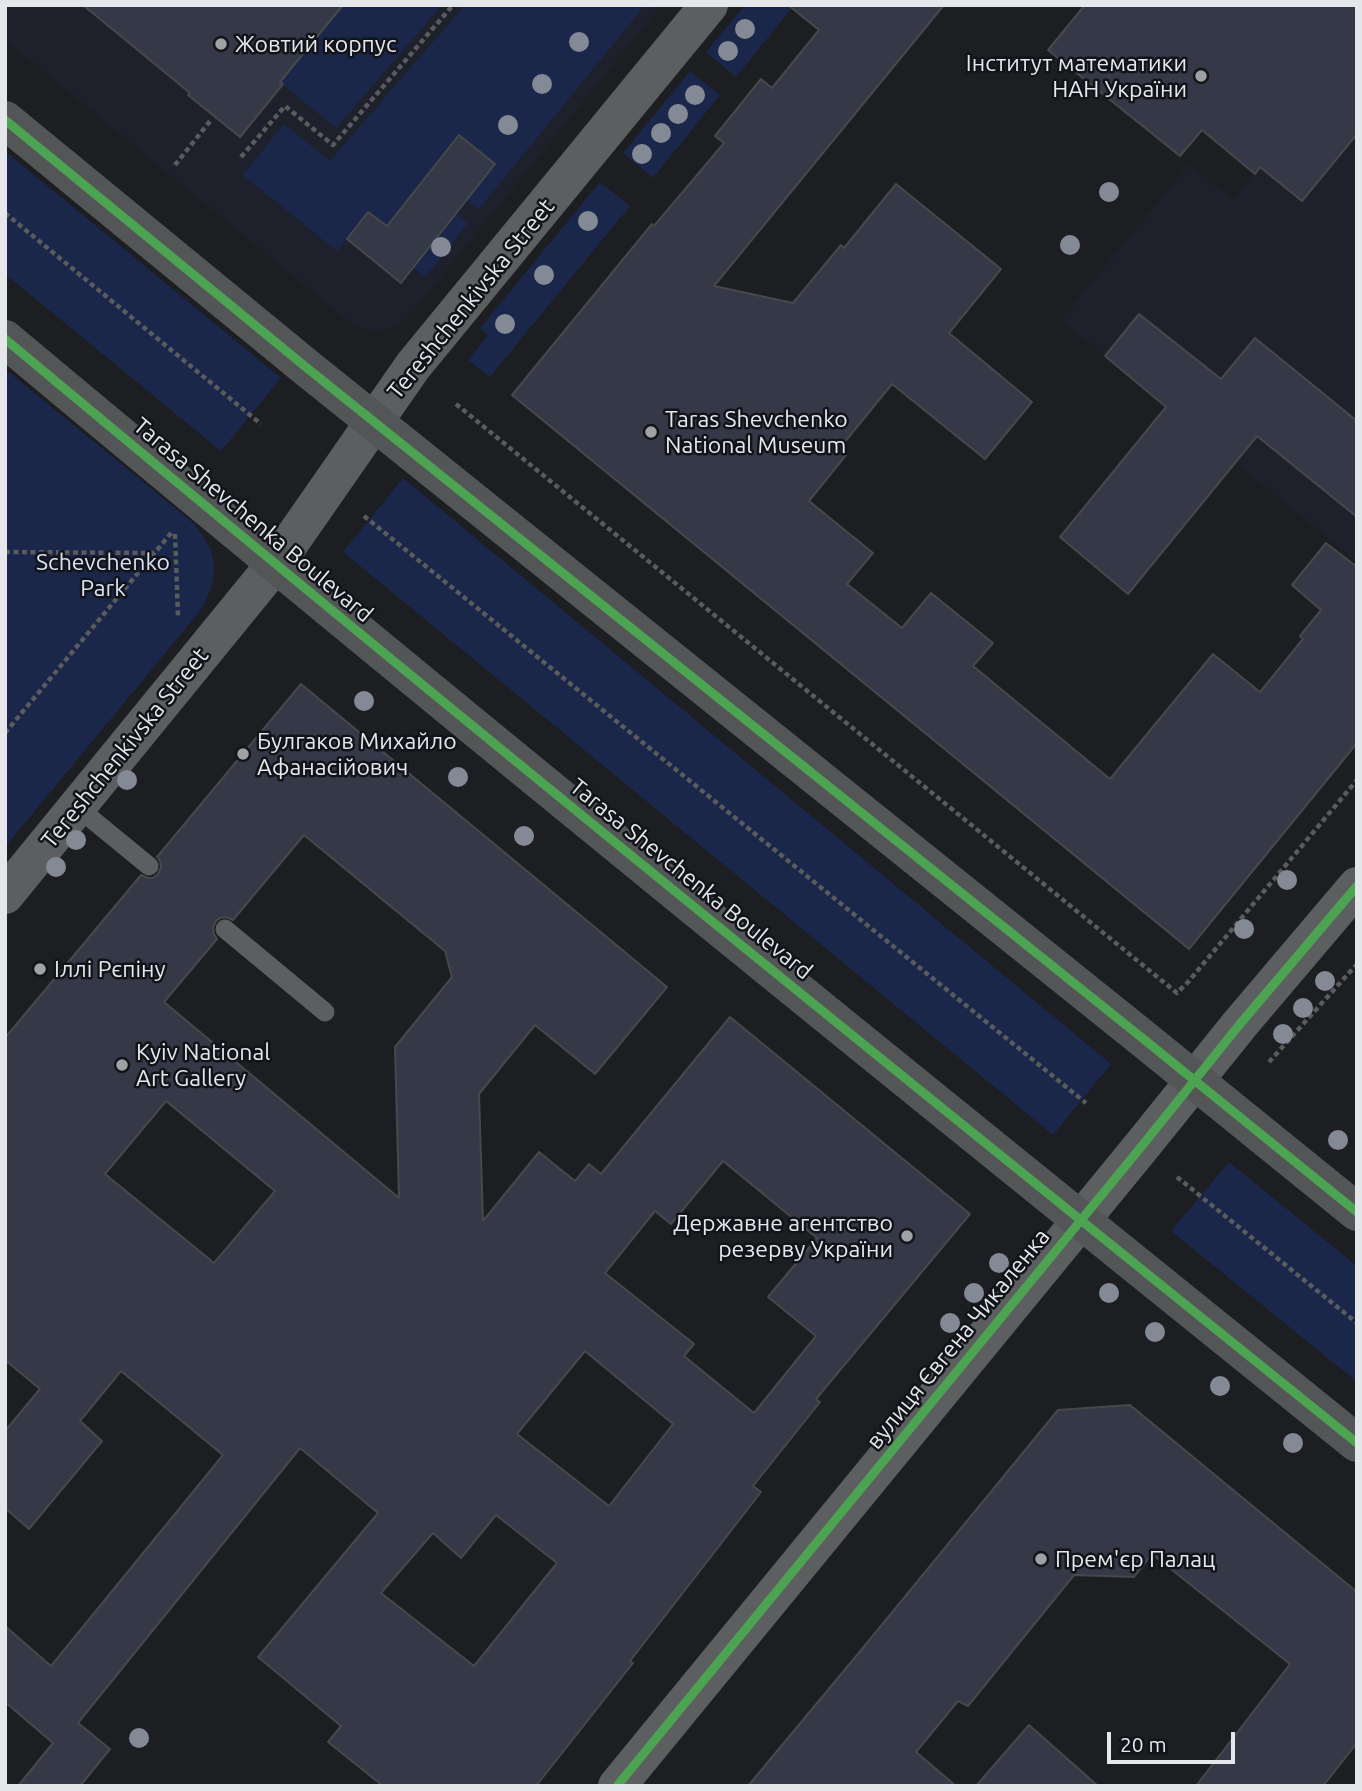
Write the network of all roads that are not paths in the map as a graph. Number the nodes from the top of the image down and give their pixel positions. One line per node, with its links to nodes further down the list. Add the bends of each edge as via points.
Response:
1 (709, 5): 4 (street, Tereshchenkivska Street, via 421,356)
2 (5, 120): 4 (main road)
3 (5, 339): 5 (main road, Tarasa Shevchenka Boulevard)
4 (374, 422): 5 (street, Tereshchenkivska Street); 12 (main road)
5 (276, 563): 6 (street, Tereshchenkivska Street); 14 (main road, Tarasa Shevchenka Boulevard)
6 (77, 807): 7 (lane); 9 (street, Tereshchenkivska Street)
7 (149, 866)
8 (1357, 886): 12 (street, вулиця Євгена Чикаленка)
9 (5, 895)
10 (225, 929): 11 (lane)
11 (326, 1012)
12 (1194, 1080): 13 (main road); 14 (street, вулиця Євгена Чикаленка)
13 (1357, 1212)
14 (1080, 1220): 15 (main road, Tarasa Shevchenka Boulevard); 16 (street, вулиця Євгена Чикаленка)
15 (1357, 1443)
16 (617, 1786)

